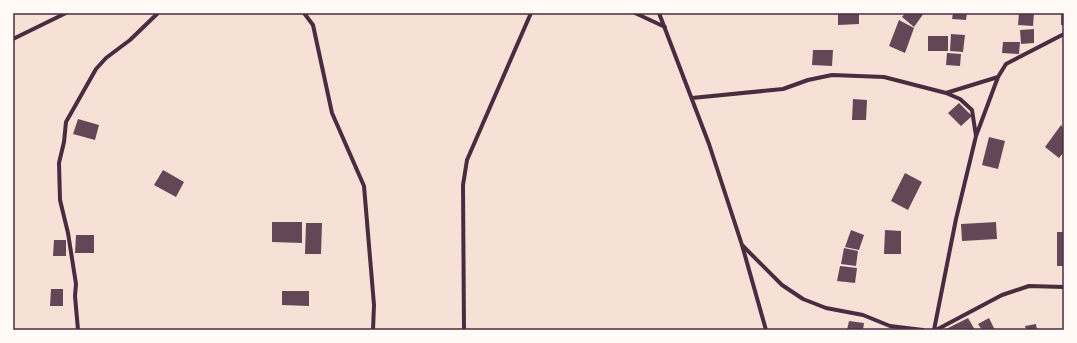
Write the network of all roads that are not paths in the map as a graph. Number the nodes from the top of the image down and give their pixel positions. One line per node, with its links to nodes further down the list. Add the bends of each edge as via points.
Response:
1 (66, 13): 9 (street)
2 (158, 13): 16 (street, via 96,69 66,122 58,163 60,200 76,284)
3 (304, 13): 17 (street, via 313,25 332,113 364,186 374,305)
4 (531, 13): 18 (street, via 467,160 463,185)
5 (635, 13): 7 (street)
6 (659, 13): 7 (street)
7 (665, 27): 12 (street)
8 (1064, 34): 10 (street, via 1006,64)
9 (13, 39)
10 (998, 77): 11 (street); 13 (street)
11 (946, 93): 12 (street, via 884,77 832,75 782,88); 13 (street, via 960,99 972,110)
12 (692, 98): 14 (street)
13 (976, 136): 21 (street, via 956,219)
14 (742, 244): 19 (street); 20 (street, via 782,285 803,300 826,308 863,315 890,326)
15 (1064, 286): 21 (street, via 1029,286 1002,295)
16 (78, 330)
17 (373, 330)
18 (464, 330)
19 (766, 330)
20 (923, 330)
21 (935, 330)

